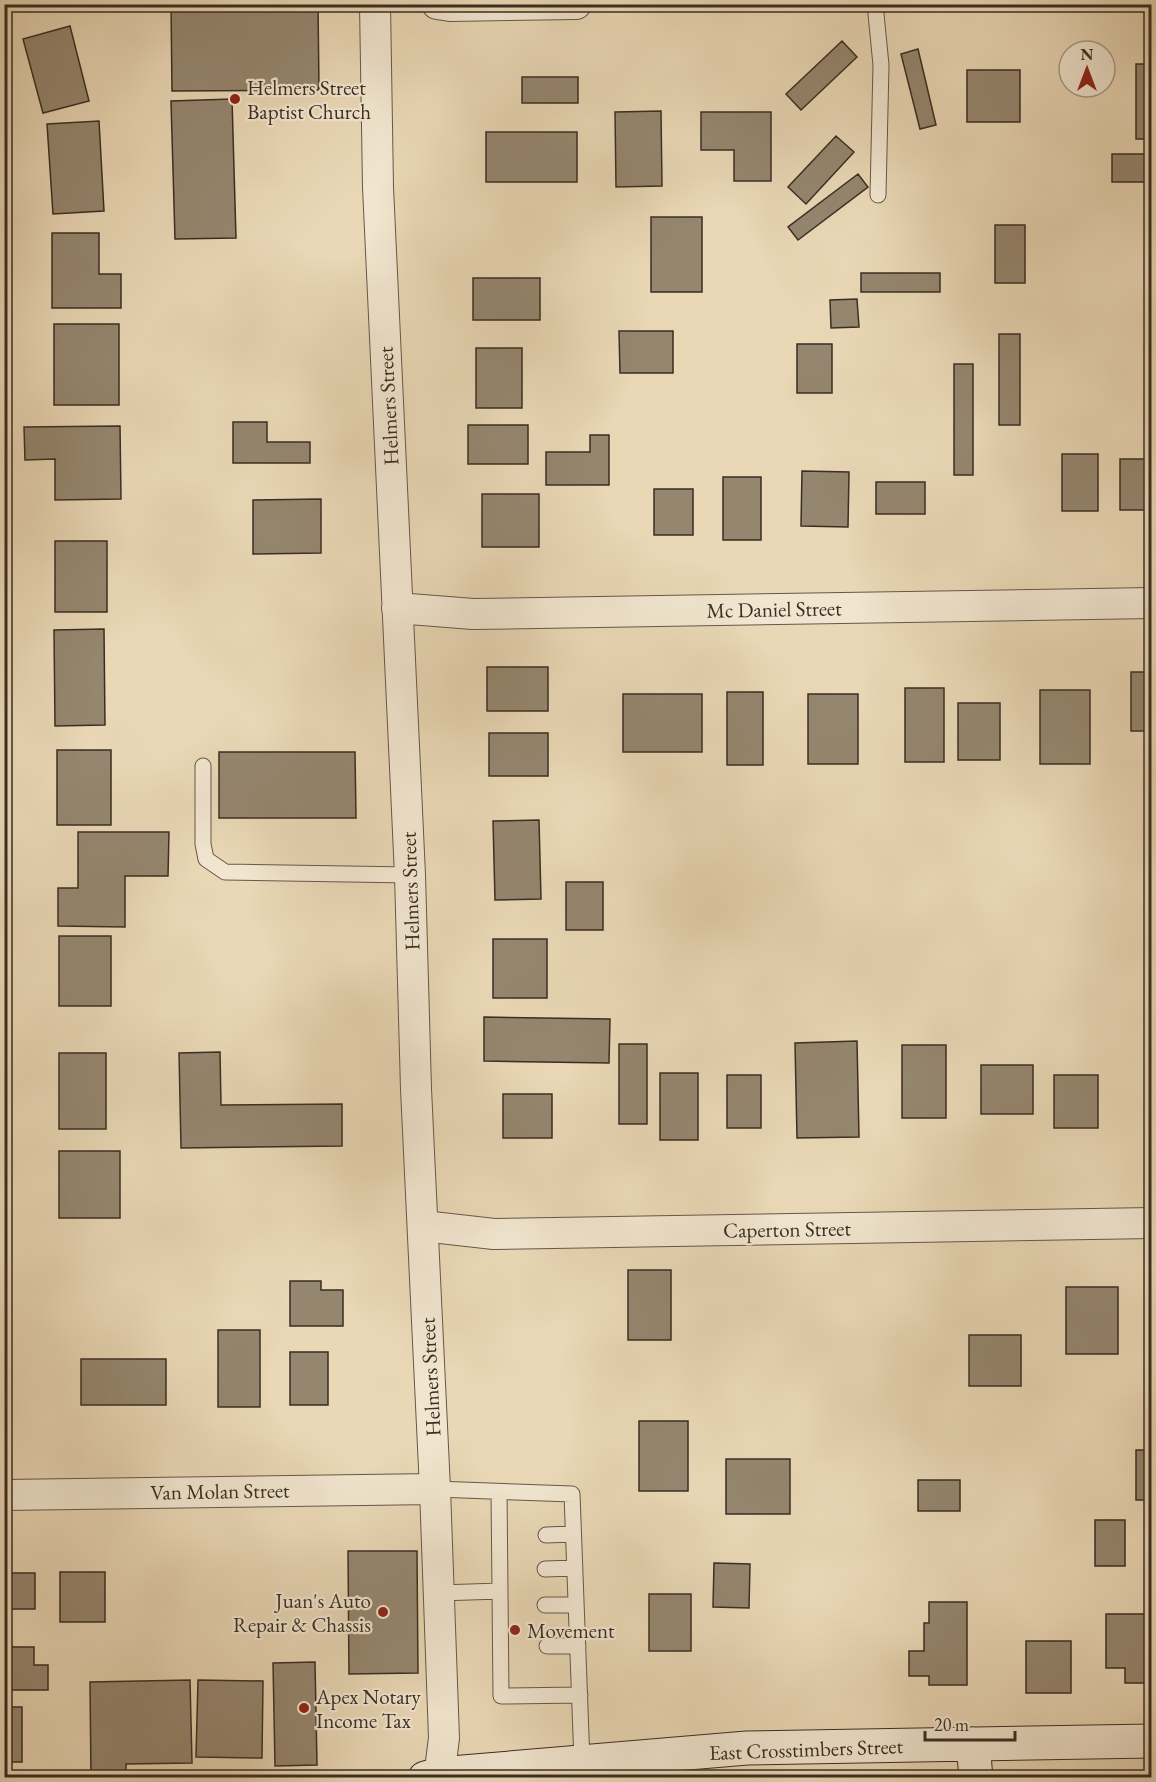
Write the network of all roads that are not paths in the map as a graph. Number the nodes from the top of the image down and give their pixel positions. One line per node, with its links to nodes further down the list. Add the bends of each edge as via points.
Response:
1 (375, 4): 7 (street, Helmers Street, via 378,188)
2 (436, 4): 3 (street)
3 (576, 4)
4 (875, 4): 5 (lane, via 881,65)
5 (878, 195)
6 (1152, 603): 7 (street, Mc Daniel Street, via 473,614)
7 (397, 608): 9 (street, Helmers Street)
8 (203, 766): 9 (lane, via 206,859 225,872)
9 (410, 875): 11 (street, Helmers Street)
10 (1152, 1223): 11 (street, Caperton Street, via 494,1234)
11 (423, 1226): 12 (street, Helmers Street)
12 (435, 1489): 13 (lane); 14 (street, Van Molan Street); 19 (street, Helmers Street)
13 (500, 1492): 15 (lane, via 572,1494); 20 (lane, via 507,1535)
14 (4, 1495)
15 (573, 1534): 16 (lane); 17 (lane)
16 (546, 1535)
17 (574, 1568): 18 (lane); 22 (lane)
18 (545, 1569)
19 (439, 1593): 20 (lane); 29 (street, Helmers Street, via 444,1738)
20 (505, 1600): 25 (lane, via 508,1646 501,1696)
21 (545, 1605): 22 (lane)
22 (576, 1605): 24 (lane)
23 (547, 1646): 24 (lane)
24 (578, 1646): 25 (lane)
25 (580, 1695): 28 (lane)
26 (1152, 1742): 27 (main road, East Crosstimbers Street)
27 (973, 1744): 28 (main road, East Crosstimbers Street, via 747,1748); 30 (main road)
28 (582, 1762): 29 (main road, East Crosstimbers Street)
29 (434, 1776)
30 (976, 1778)

